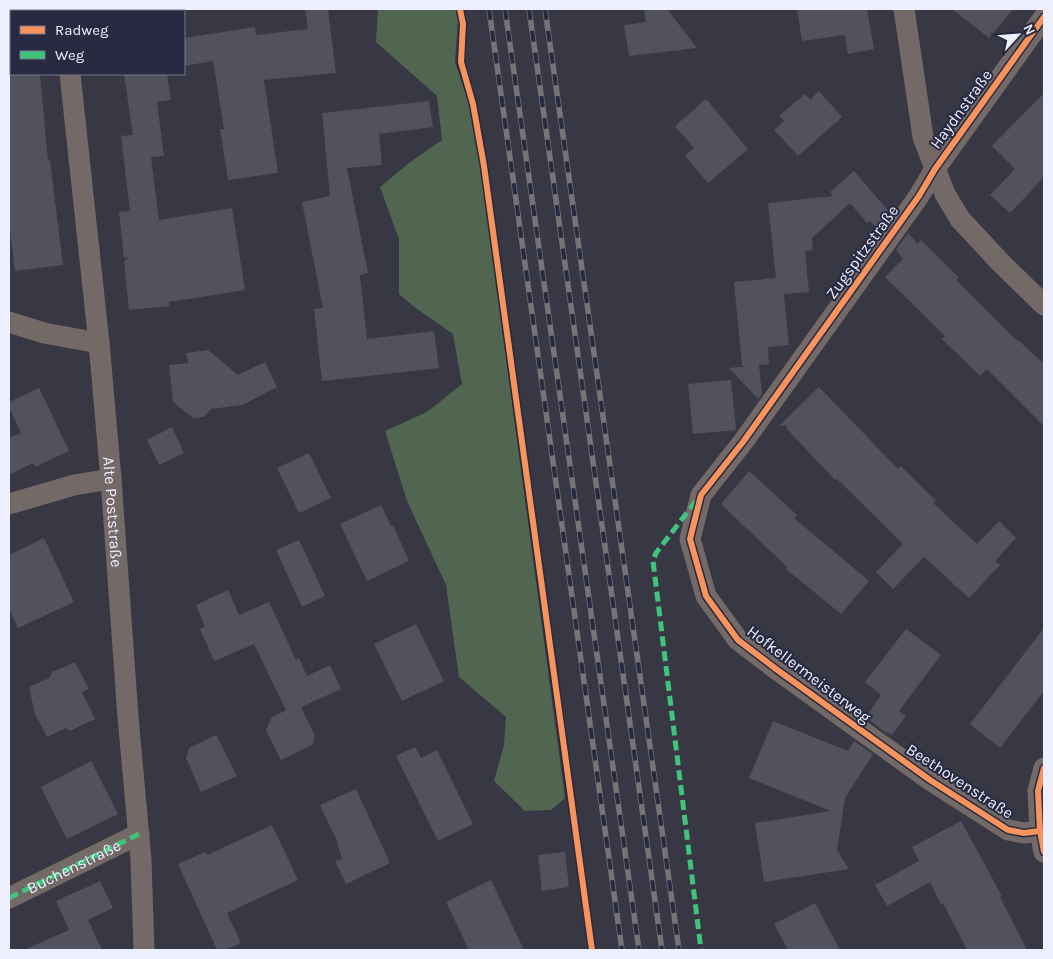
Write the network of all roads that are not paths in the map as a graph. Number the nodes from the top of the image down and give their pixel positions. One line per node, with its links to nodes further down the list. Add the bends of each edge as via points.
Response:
1 (904, 9): 4 (street, via 923,137)
2 (1044, 17): 4 (street, Haydnstraße)
3 (70, 75): 7 (street, Alte Poststraße)
4 (935, 169): 5 (street, via 944,194 960,219); 8 (street, Zugspitzstraße, via 920,196)
5 (1044, 305)
6 (9, 322): 7 (street, via 44,333)
7 (100, 343): 9 (street, Alte Poststraße)
8 (808, 349): 11 (street, Hofkellermeisterweg, via 743,442 701,495 690,539 706,596 738,640)
9 (111, 478): 10 (street); 14 (street, Alte Poststraße)
10 (9, 504)
11 (894, 754): 13 (street, Beethovenstraße, via 1008,830)
12 (1044, 768): 13 (street, Beethovenstraße, via 1038,791)
13 (1040, 831): 15 (street, Beethovenstraße)
14 (139, 834): 16 (street, Buchenstraße); 17 (street, Alte Poststraße)
15 (1044, 852)
16 (9, 898)
17 (144, 950)

